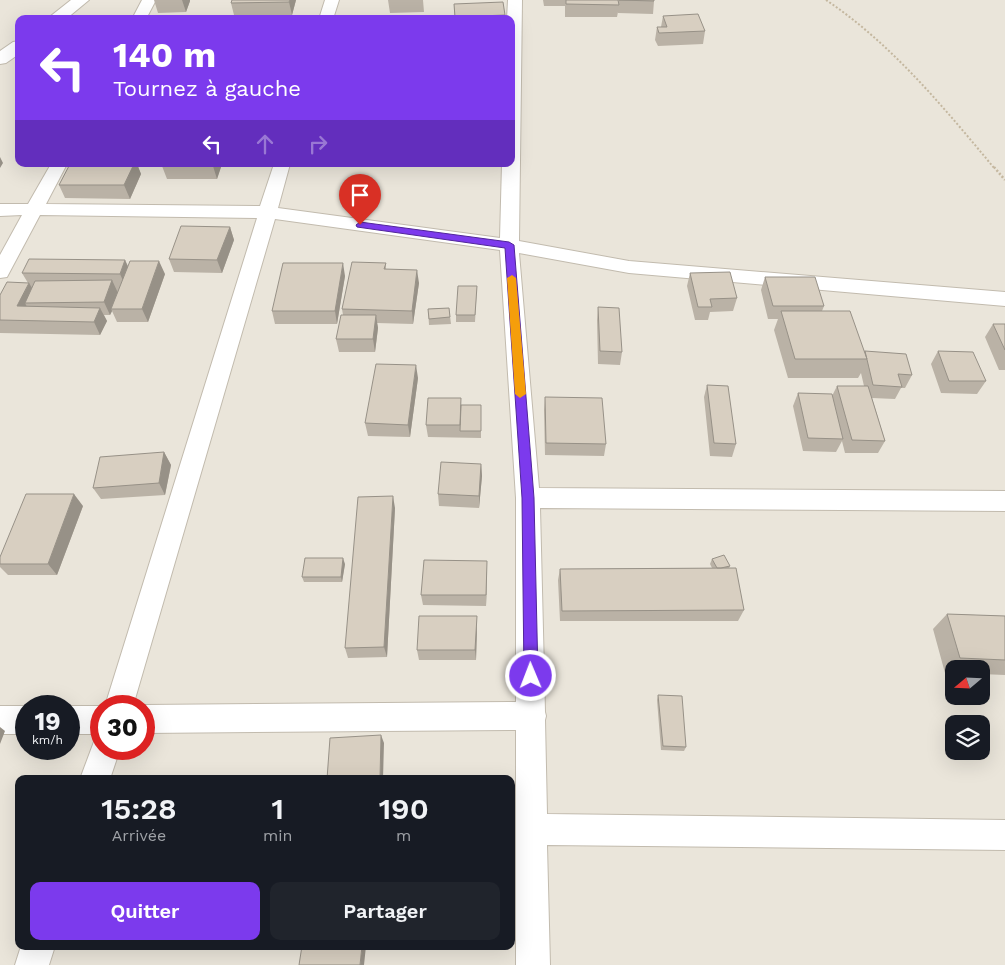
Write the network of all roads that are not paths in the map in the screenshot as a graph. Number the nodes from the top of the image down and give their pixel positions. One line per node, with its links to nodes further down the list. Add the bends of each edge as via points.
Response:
1 (81, 0): 5 (street)
2 (149, 0): 6 (street)
3 (332, 0): 7 (street)
4 (515, 0): 8 (street)
5 (61, 15)
6 (141, 15)
7 (327, 15)
8 (515, 15)
9 (15, 49): 10 (street)
10 (0, 59)
11 (57, 167): 14 (street)
12 (281, 167): 16 (street)
13 (511, 167): 17 (street)
14 (35, 209): 15 (street); 16 (street); 18 (street)
15 (0, 210)
16 (267, 212): 17 (street); 22 (street)
17 (509, 245): 19 (street, via 629,268); 20 (street)
18 (0, 272)
19 (1005, 299)
20 (528, 498): 21 (street); 23 (street)
21 (1005, 501)
22 (122, 695)
23 (532, 716): 24 (street); 29 (street)
24 (155, 719)
25 (0, 720): 26 (street)
26 (15, 720)
27 (102, 760): 28 (street)
28 (96, 775)
29 (533, 830): 30 (street); 33 (street)
30 (1005, 835)
31 (37, 950): 32 (street)
32 (32, 965)
33 (533, 965)

